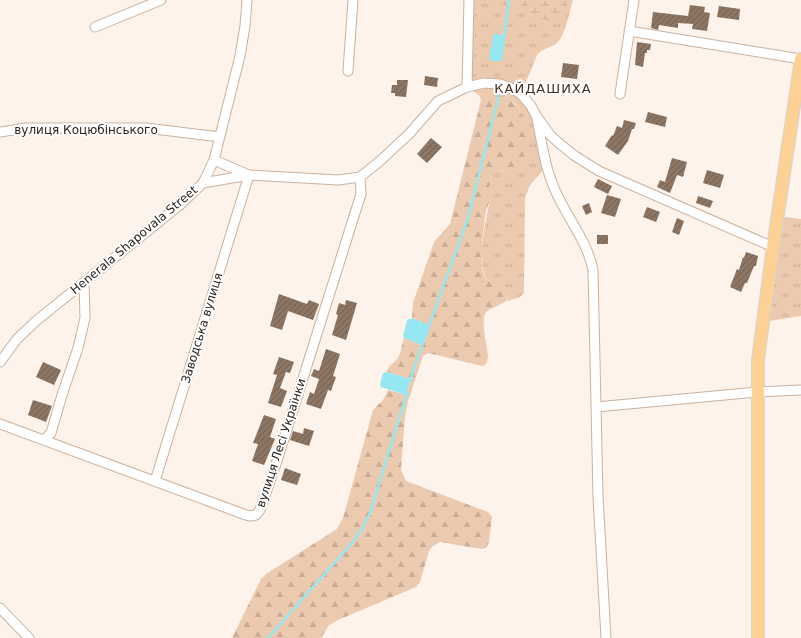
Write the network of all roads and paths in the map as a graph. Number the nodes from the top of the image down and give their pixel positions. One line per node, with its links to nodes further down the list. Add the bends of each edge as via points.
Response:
1 (161, 0): 6 (street)
2 (247, 0): 14 (street, Henerala Shapovala Street, via 240,56)
3 (353, 0): 9 (street)
4 (469, 0): 10 (street)
5 (634, 0): 7 (street)
6 (95, 28)
7 (629, 31): 8 (street); 11 (street)
8 (801, 59): 19 (main road)
9 (348, 72)
10 (467, 87): 12 (street, via 484,83 511,88 521,94); 17 (street, via 438,101 409,134)
11 (620, 94)
12 (537, 118): 19 (street, via 560,144 599,171); 24 (street, via 550,179 591,261)
13 (0, 132): 14 (street, вулиця Коцюбінського, via 26,128 146,128)
14 (220, 137): 15 (street, Henerala Shapovala Street)
15 (214, 160): 16 (street); 18 (street, Henerala Shapovala Street)
16 (249, 175): 17 (street, via 338,180); 18 (street); 27 (street, Заводська вулиця)
17 (360, 177): 27 (street, вулиця Лесі Українки, via 361,194 260,510 256,515 246,515)
18 (203, 183): 20 (street, Henerala Shapovala Street, via 181,204)
19 (773, 247): 23 (main road, via 758,360)
20 (84, 282): 21 (street, Henerala Shapovala Street, via 36,321); 26 (street, via 85,318 78,348 51,433)
21 (0, 360)
22 (801, 390): 23 (street)
23 (758, 392): 24 (street); 31 (main road)
24 (596, 407): 30 (street, via 598,501)
25 (0, 424): 26 (street, вулиця Лесі Українки)
26 (44, 440): 27 (street, вулиця Лесі Українки)
27 (155, 481)
28 (0, 608): 29 (street)
29 (29, 638)
30 (606, 638)
31 (758, 638)

